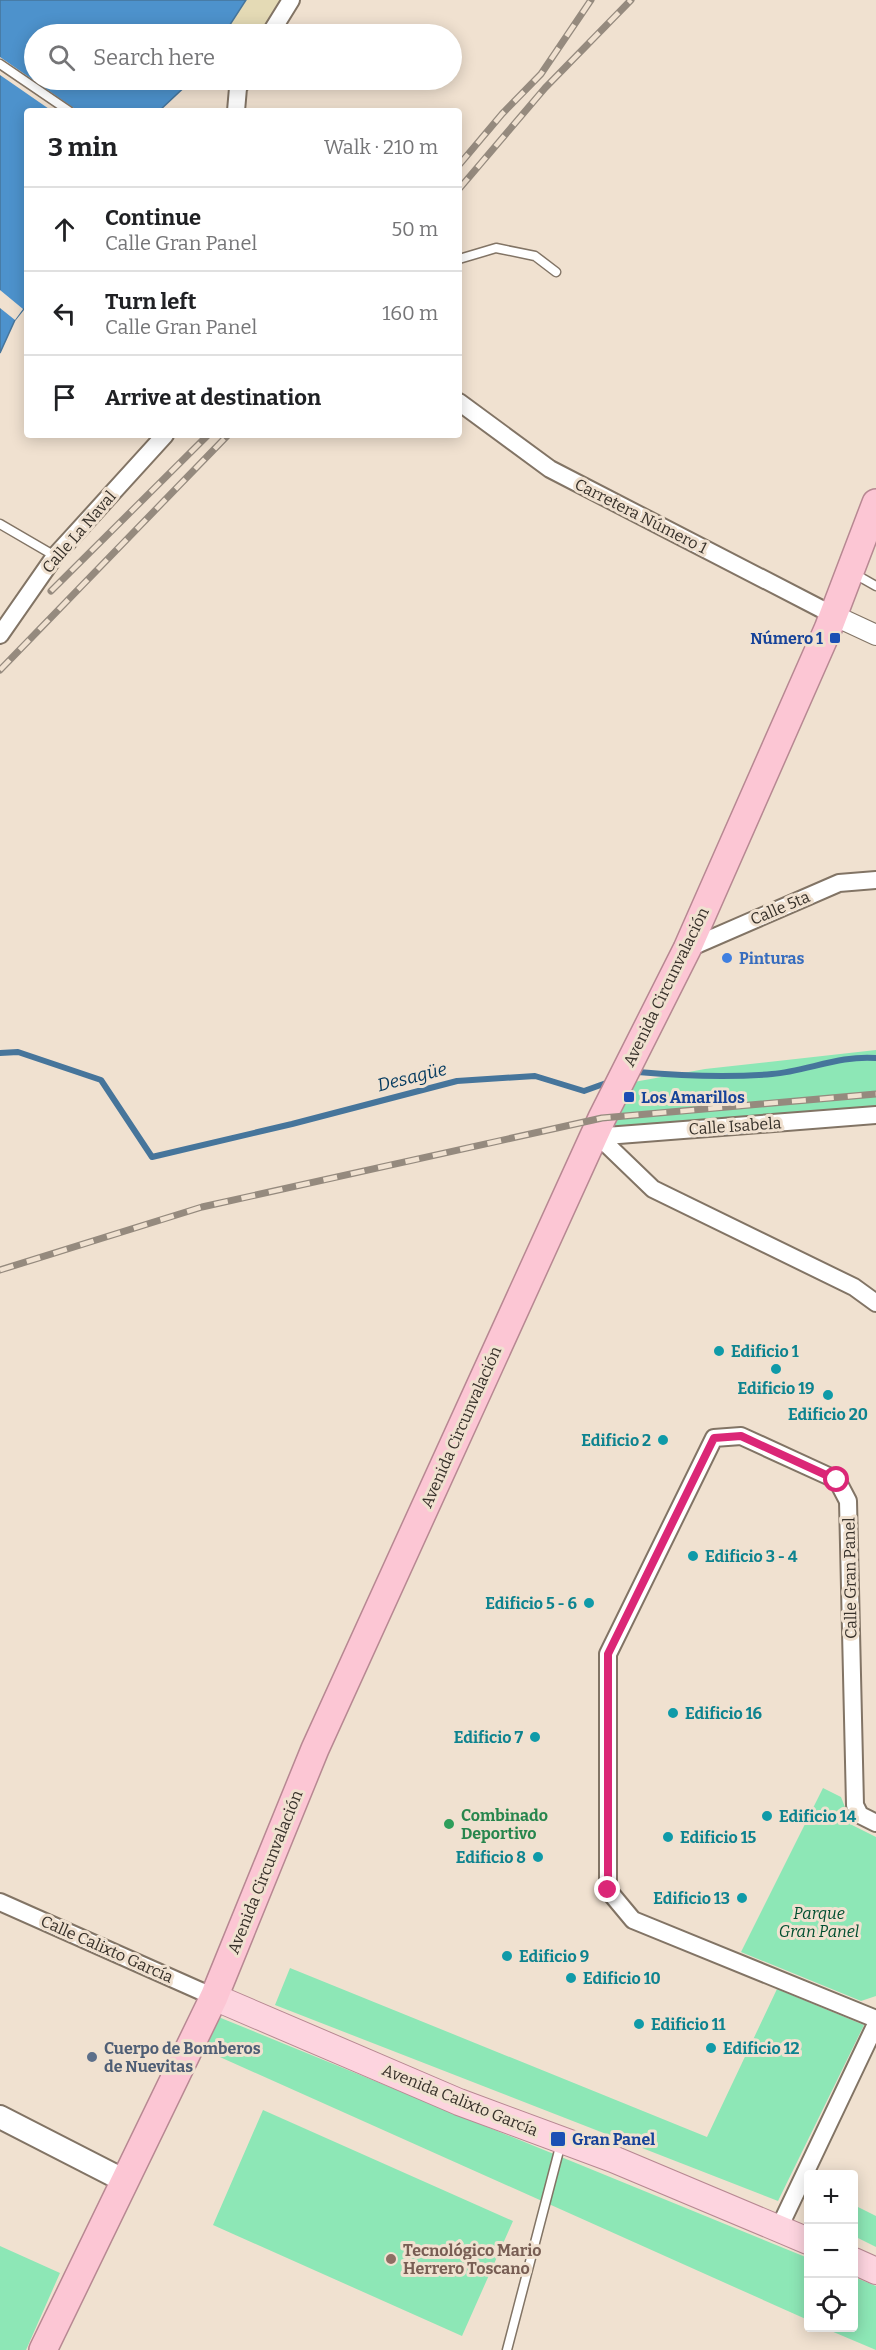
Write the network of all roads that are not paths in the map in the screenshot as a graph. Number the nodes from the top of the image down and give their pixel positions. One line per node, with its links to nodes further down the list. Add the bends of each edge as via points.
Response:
1 (291, 0): 2 (street)
2 (276, 24)
3 (0, 64): 4 (lane)
4 (24, 80)
5 (38, 90): 7 (lane)
6 (238, 90): 8 (street)
7 (65, 108)
8 (236, 108)
9 (462, 258): 10 (lane, via 496,248 535,256)
10 (556, 272)
11 (462, 404): 18 (street, Carretera Número 1, via 550,469)
12 (162, 438): 15 (street, Calle La Naval)
13 (876, 503): 16 (highway, Avenida Circunvalación)
14 (0, 524): 15 (lane)
15 (56, 556): 20 (street, Calle La Naval)
16 (850, 572): 17 (lane); 18 (highway, Avenida Circunvalación)
17 (876, 586)
18 (833, 615): 19 (street); 22 (highway, Avenida Circunvalación)
19 (872, 629)
20 (0, 635)
21 (876, 880): 22 (street, Calle 5ta, via 839,883)
22 (687, 949): 24 (highway, Avenida Circunvalación)
23 (876, 1115): 24 (street, Calle Isabela)
24 (595, 1137): 25 (street, via 653,1189 854,1287); 28 (highway, Avenida Circunvalación, via 315,1749)
25 (876, 1303)
26 (876, 1823): 29 (street, Calle Gran Panel, via 860,1815 855,1805 848,1501 837,1480 741,1436 714,1438 608,1654 608,1890 633,1920)
27 (0, 1902): 28 (street, Calle Calixto García)
28 (214, 1997): 32 (main road, Avenida Calixto García, via 459,2102); 33 (highway, Avenida Circunvalación)
29 (876, 2019)
30 (876, 2024): 34 (street)
31 (0, 2117): 33 (main road)
32 (562, 2140): 34 (main road, Avenida Calixto García); 39 (lane)
33 (123, 2180): 38 (highway, Avenida Circunvalación)
34 (779, 2228): 35 (main road, Avenida Calixto García)
35 (804, 2239)
36 (858, 2263): 37 (main road)
37 (876, 2271)
38 (43, 2350)
39 (507, 2350)

